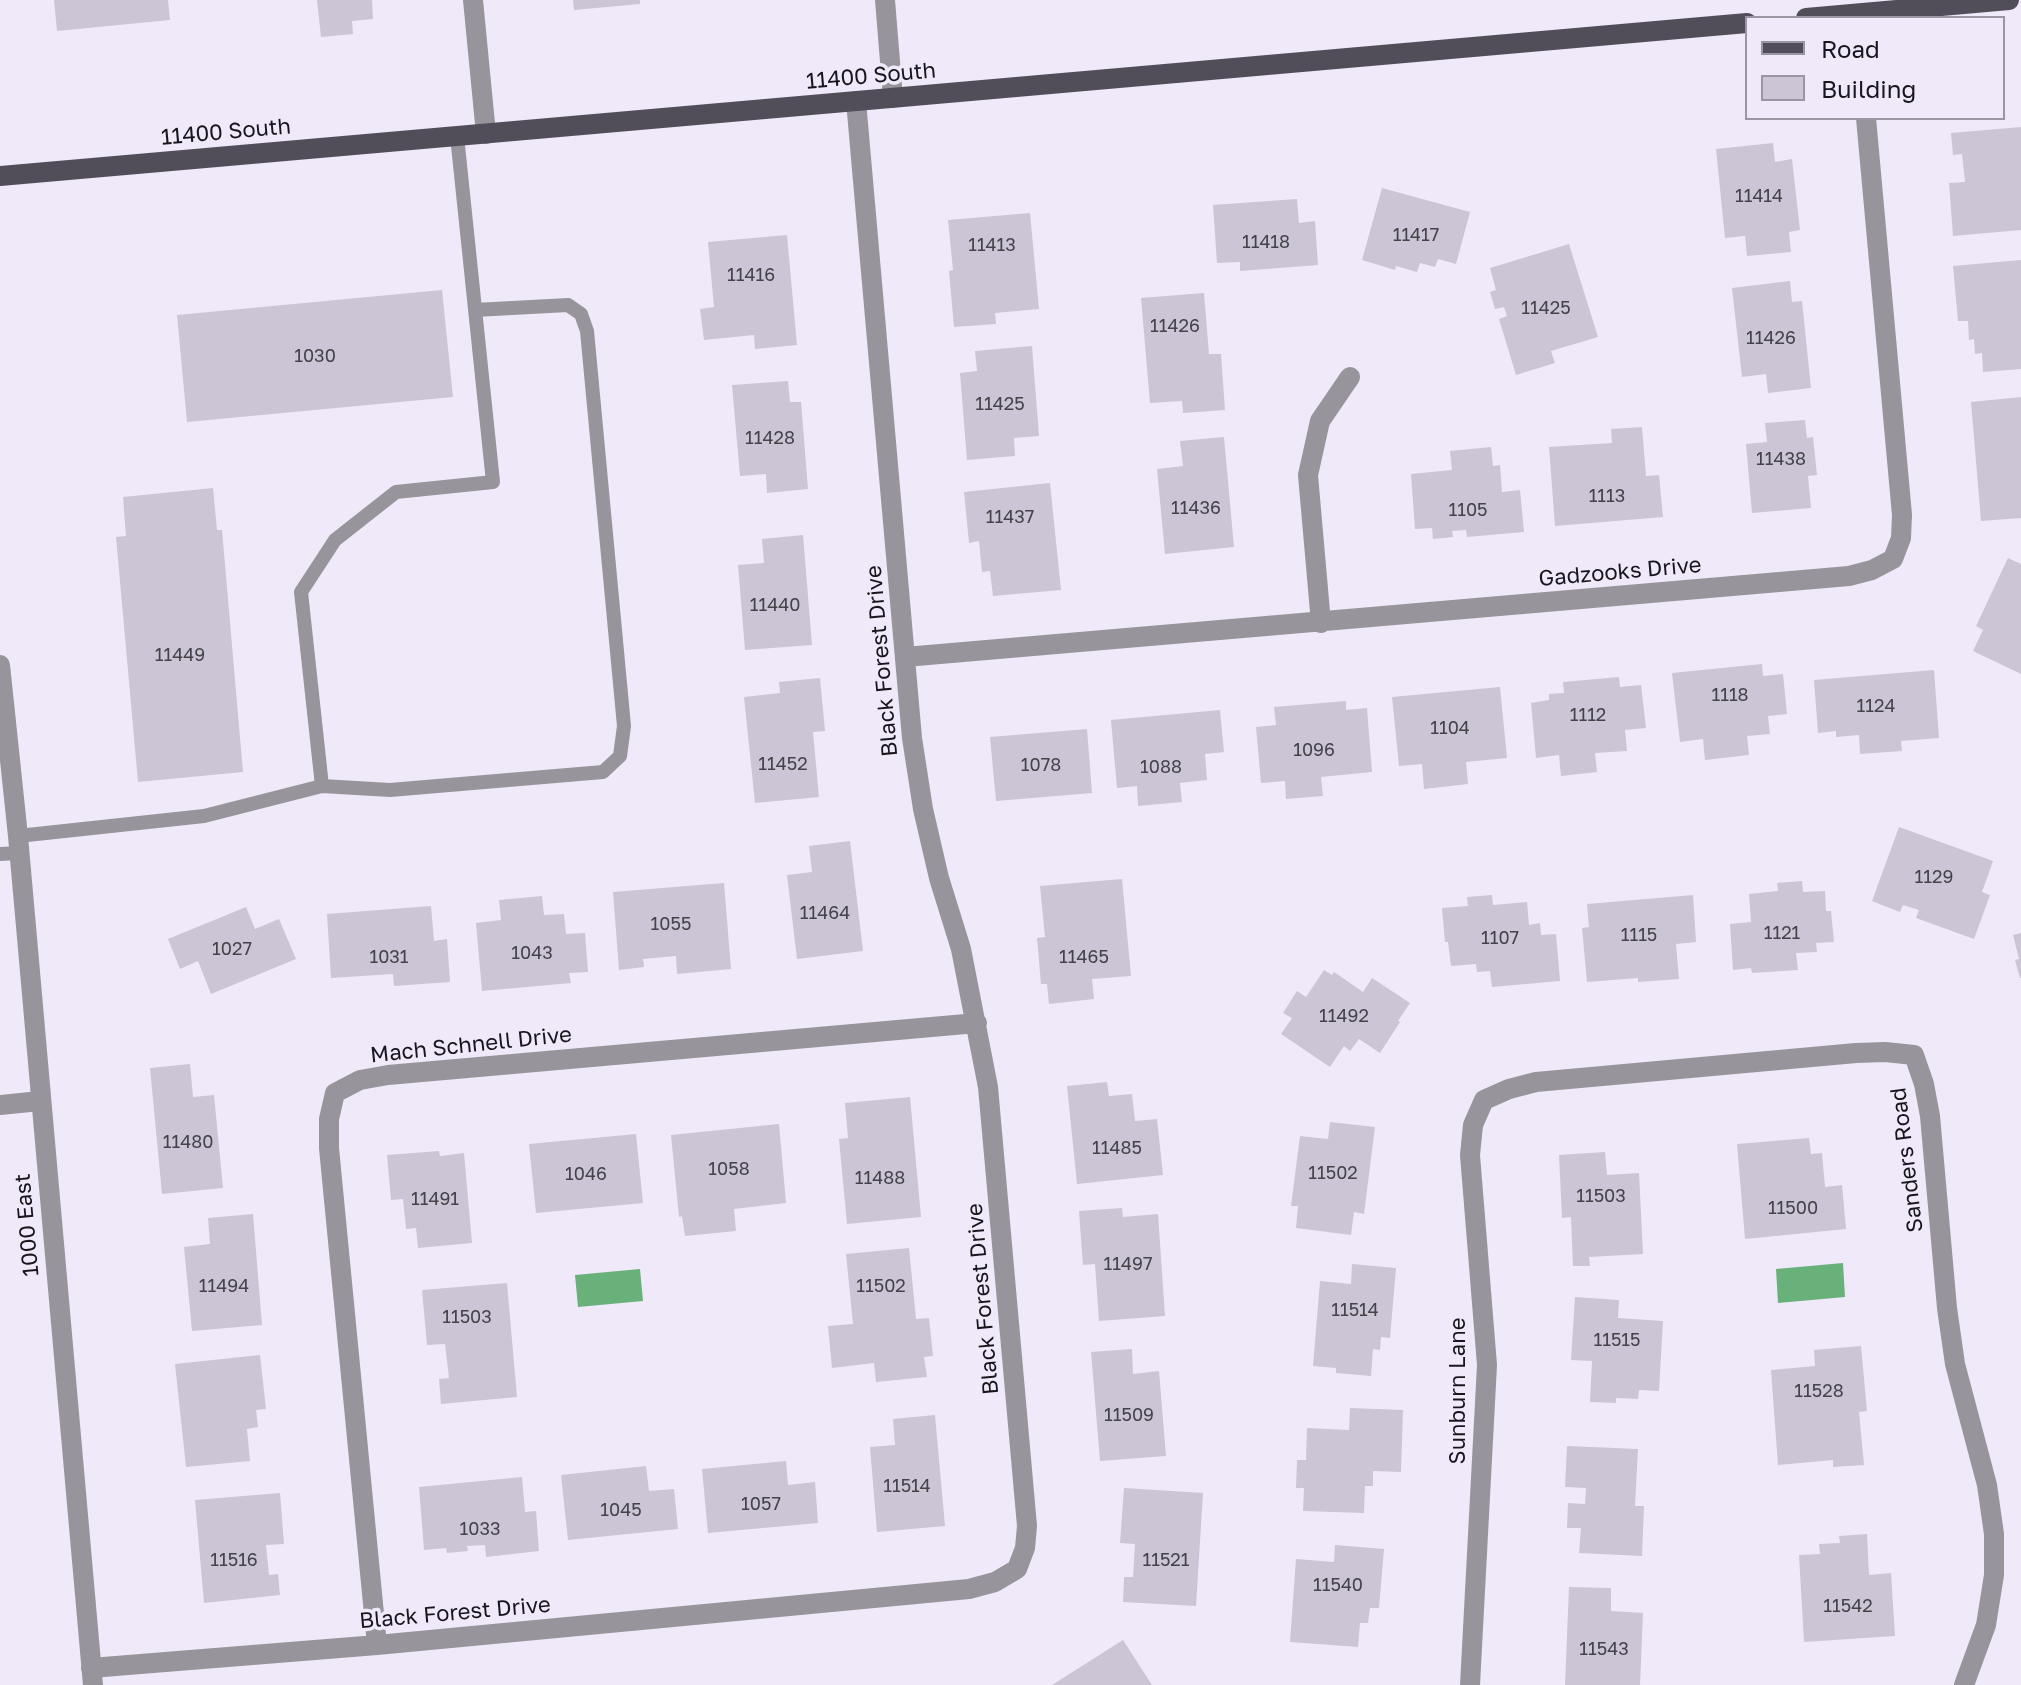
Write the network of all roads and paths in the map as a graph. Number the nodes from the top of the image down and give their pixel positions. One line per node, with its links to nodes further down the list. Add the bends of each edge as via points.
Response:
1 (473, 0): 9 (street)
2 (885, 0): 6 (street)
3 (2009, 0): 4 (main road)
4 (1856, 16)
5 (1745, 23): 6 (main road, 11400 South)
6 (893, 98): 7 (main road, 11400 South)
7 (856, 101): 9 (main road, 11400 South); 15 (street, Black Forest Drive)
8 (1866, 120): 14 (street, Gadzooks Drive, via 1902,515 1893,559 1849,576)
9 (486, 134): 10 (main road, 11400 South)
10 (457, 136): 11 (main road, 11400 South); 12 (lane)
11 (0, 176)
12 (475, 310): 17 (lane, via 493,482 396,492 335,540 301,592); 17 (lane, via 568,305 581,314 587,331 624,726 620,756 603,772 390,790)
13 (1350, 377): 14 (street, via 1320,421 1308,475)
14 (1321, 623): 15 (street, Gadzooks Drive)
15 (905, 657): 19 (street, Black Forest Drive, via 923,809)
16 (0, 665): 18 (street, 1000 East)
17 (322, 786): 18 (lane, via 204,816)
18 (12, 848): 21 (street, 1000 East)
19 (977, 1023): 23 (street, Black Forest Drive, via 988,1087 1027,1526 1017,1569 969,1589); 23 (street, Mach Schnell Drive, via 388,1075 360,1080 335,1093 329,1148)
20 (1484, 1100): 25 (street, Sunburn Lane, via 1473,1125 1470,1155 1487,1365); 26 (street, Sanders Road, via 1536,1082 1856,1053 1914,1055 1930,1116 1955,1364 1987,1485 1994,1534 1986,1625)
21 (40, 1101): 22 (street); 24 (street, 1000 East)
22 (0, 1105)
23 (377, 1645): 24 (street, Black Forest Drive)
24 (92, 1677)
25 (1470, 1685)
26 (1964, 1685)

